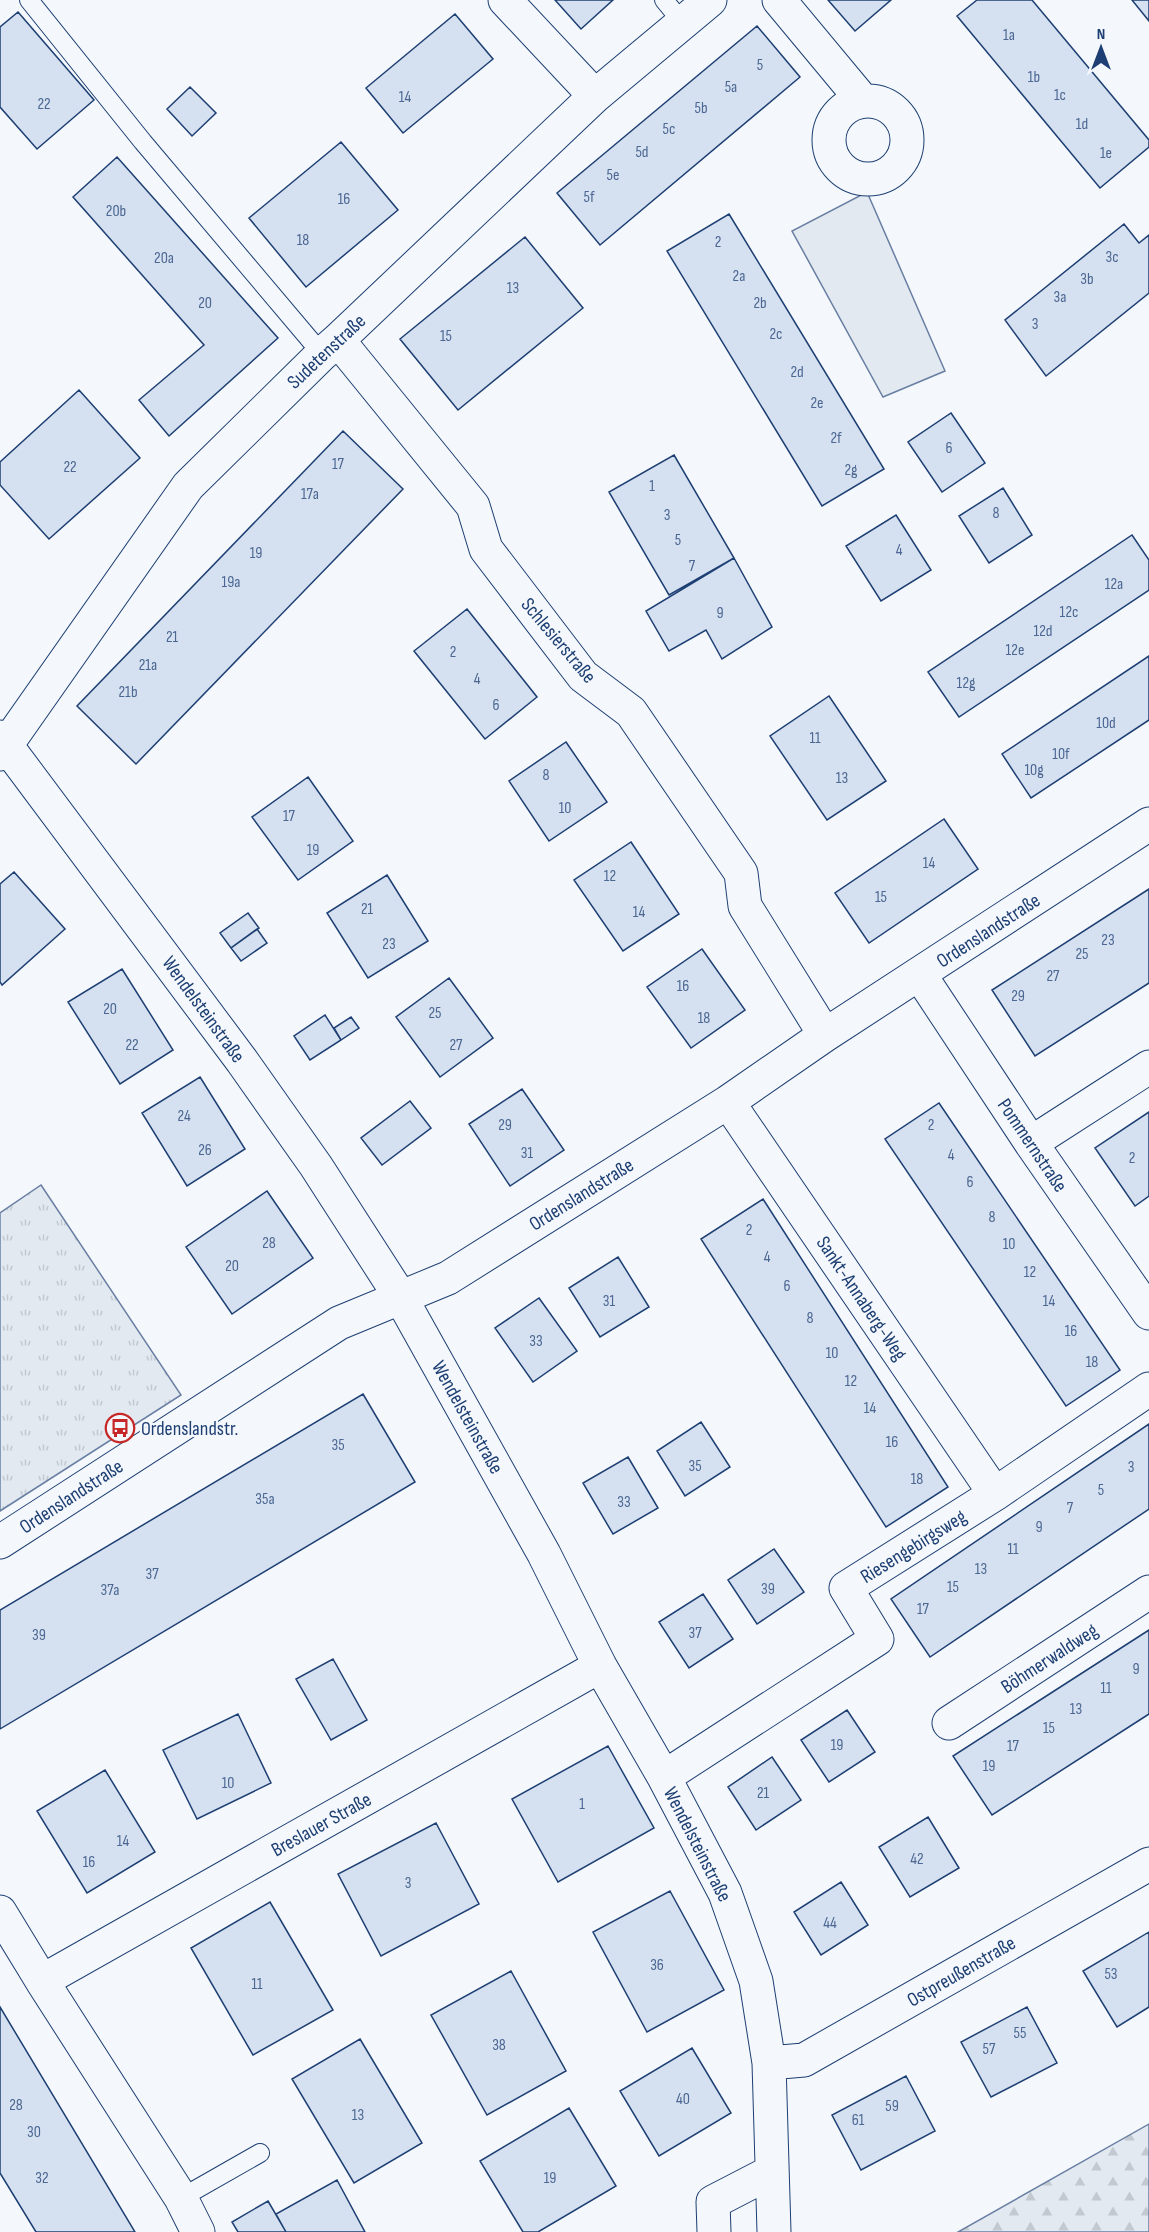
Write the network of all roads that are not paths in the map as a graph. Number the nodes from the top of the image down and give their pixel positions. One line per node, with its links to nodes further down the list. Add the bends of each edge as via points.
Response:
1 (29, 0): 8 (lane, via 143,142)
2 (505, 0): 6 (street)
3 (710, 0): 5 (street, Sudetenstraße)
4 (779, 0): 7 (street)
5 (673, 11): 6 (street, Sudetenstraße)
6 (595, 96): 8 (street, Sudetenstraße)
7 (863, 101)
8 (330, 347): 9 (street, Sudetenstraße, via 188,486); 12 (street, Schlesierstraße, via 473,506 486,549 583,676 631,712 741,873 746,906)
9 (2, 745): 16 (street, Wendelsteinstraße, via 248,1069)
10 (1149, 824): 11 (street, Ordenslandstraße)
11 (920, 975): 12 (street, Ordenslandstraße); 15 (street, Pommernstraße)
12 (825, 1035): 14 (street, Ordenslandstraße)
13 (1149, 1067): 15 (street)
14 (728, 1102): 16 (street, Ordenslandstraße, via 448,1278); 19 (street, Sankt-Annaberg-Weg)
15 (1031, 1143): 17 (street, Pommernstraße)
16 (401, 1298): 20 (street, Ordenslandstraße, via 339,1323); 22 (street, Wendelsteinstraße, via 544,1554)
17 (1149, 1313)
18 (1149, 1389): 19 (street, Riesengebirgsweg)
19 (996, 1494): 24 (street, Riesengebirgsweg, via 846,1588 877,1639)
20 (0, 1542)
21 (1149, 1592): 23 (street, Böhmerwaldweg)
22 (600, 1666): 24 (street, Wendelsteinstraße); 27 (street, Breslauer Straße)
23 (949, 1724)
24 (664, 1777): 28 (street, Wendelsteinstraße, via 729,1904 756,1981)
25 (1149, 1864): 28 (street, Ostpreußenstraße, via 804,2060)
26 (0, 1912): 27 (street)
27 (42, 1981): 31 (street)
28 (769, 2063): 30 (street, Wendelsteinstraße)
29 (260, 2153): 31 (lane)
30 (771, 2172): 33 (street, via 713,2202); 34 (street, Wendelsteinstraße)
31 (181, 2198): 32 (street)
32 (198, 2232)
33 (714, 2232)
34 (774, 2232)

